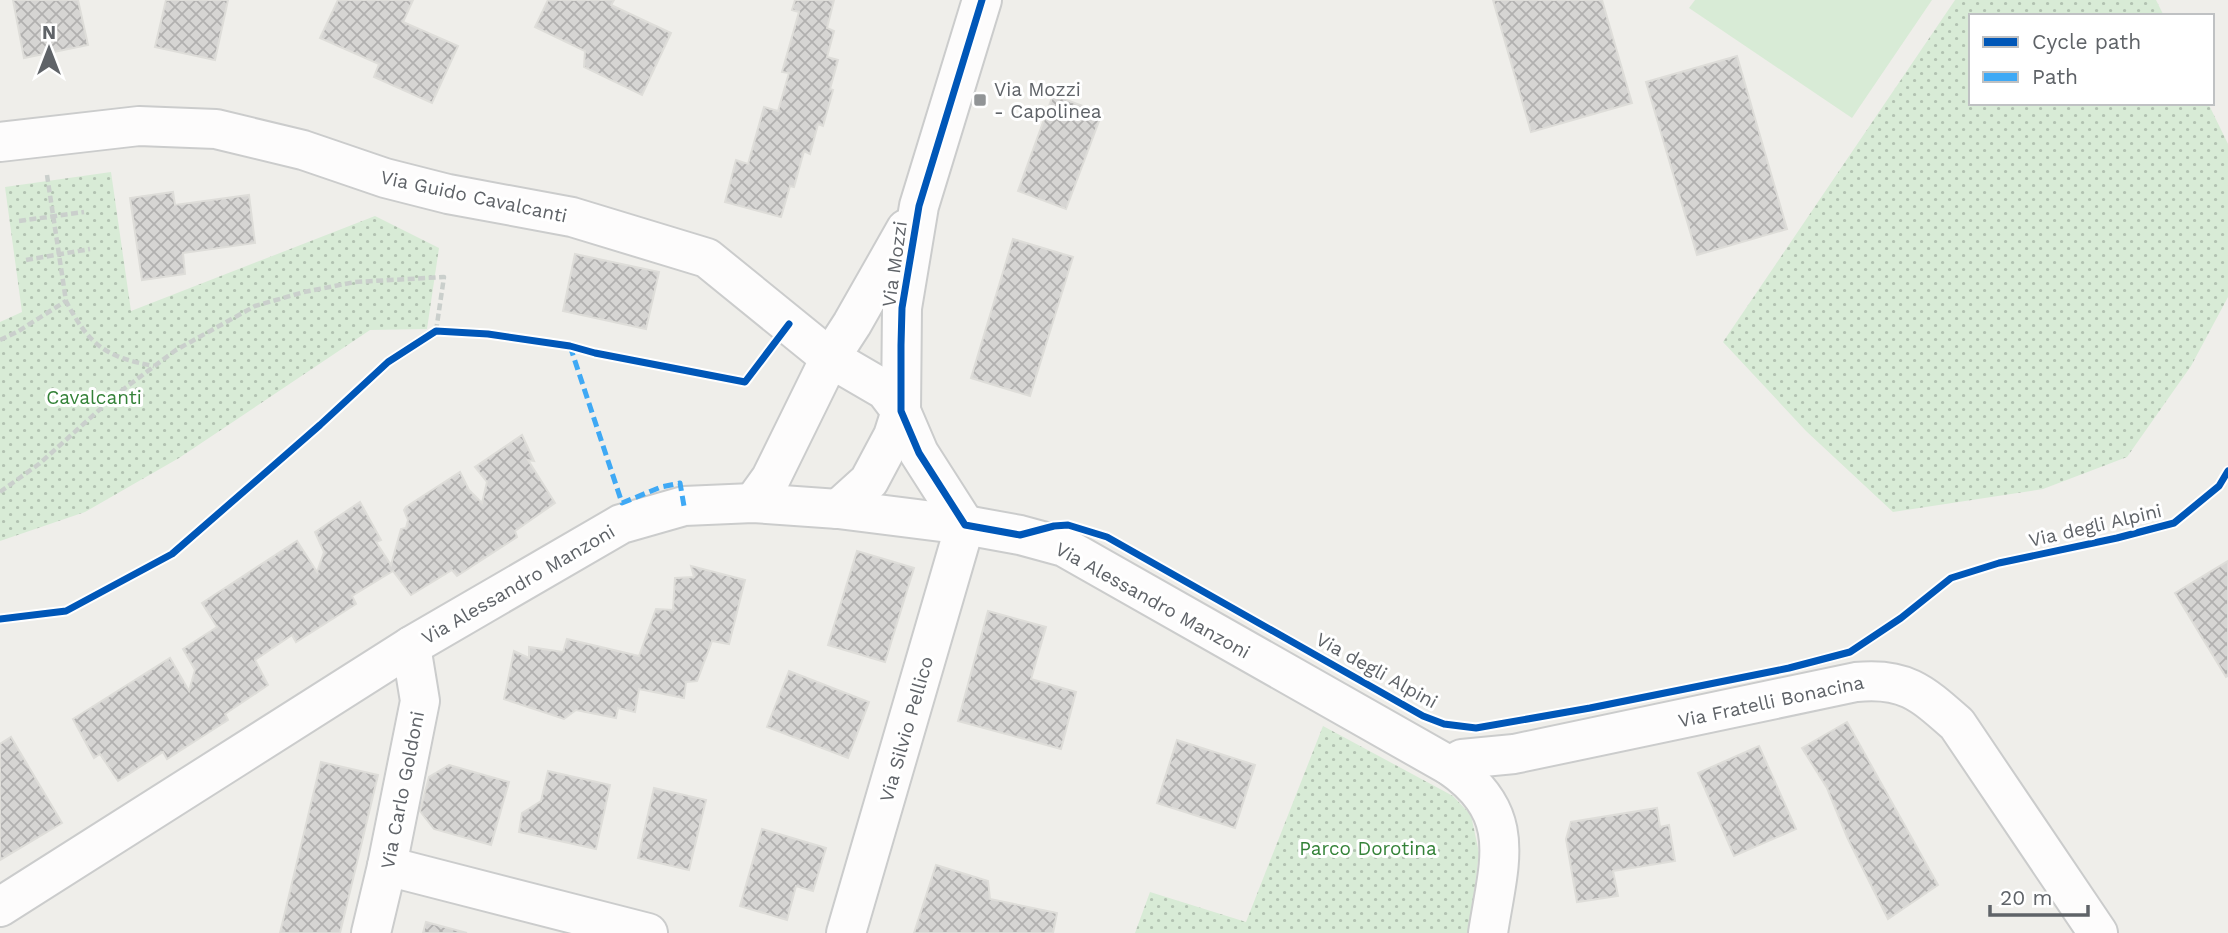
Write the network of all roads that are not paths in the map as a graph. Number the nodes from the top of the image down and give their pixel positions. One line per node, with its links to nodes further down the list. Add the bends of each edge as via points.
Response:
1 (982, 0): 3 (street, Via Mozzi)
2 (0, 142): 4 (street, Via Guido Cavalcanti, via 139,126 216,129 447,194 572,217 707,258)
3 (919, 206): 4 (street, Via Mozzi); 5 (street, Via Mozzi, via 902,308)
4 (830, 358): 5 (street, Via Mozzi, via 885,390); 6 (street, Via Mozzi, via 771,478)
5 (901, 411): 7 (street, Via Mozzi, via 869,481); 8 (street, Via Mozzi, via 919,453)
6 (753, 503): 7 (street, Via Alessandro Manzoni); 9 (street, Via Alessandro Manzoni, via 684,506 621,524)
7 (838, 509): 8 (street, Via Alessandro Manzoni)
8 (965, 525): 10 (street, Via Alessandro Manzoni, via 1064,547); 15 (street, Via Silvio Pellico)
9 (411, 646): 11 (street, Via Carlo Goldoni, via 420,701); 12 (street, Via Alessandro Manzoni)
10 (1450, 766): 16 (street, Via Alessandro Manzoni, via 1484,796 1497,822 1501,853); 17 (street, Via Fratelli Bonacina, via 1462,759 1514,754 1856,682 1904,685 1929,699 1957,724)
11 (387, 866): 13 (street, Via Carlo Goldoni); 14 (street)
12 (0, 907)
13 (372, 933)
14 (648, 933)
15 (846, 933)
16 (1488, 933)
17 (2098, 933)

